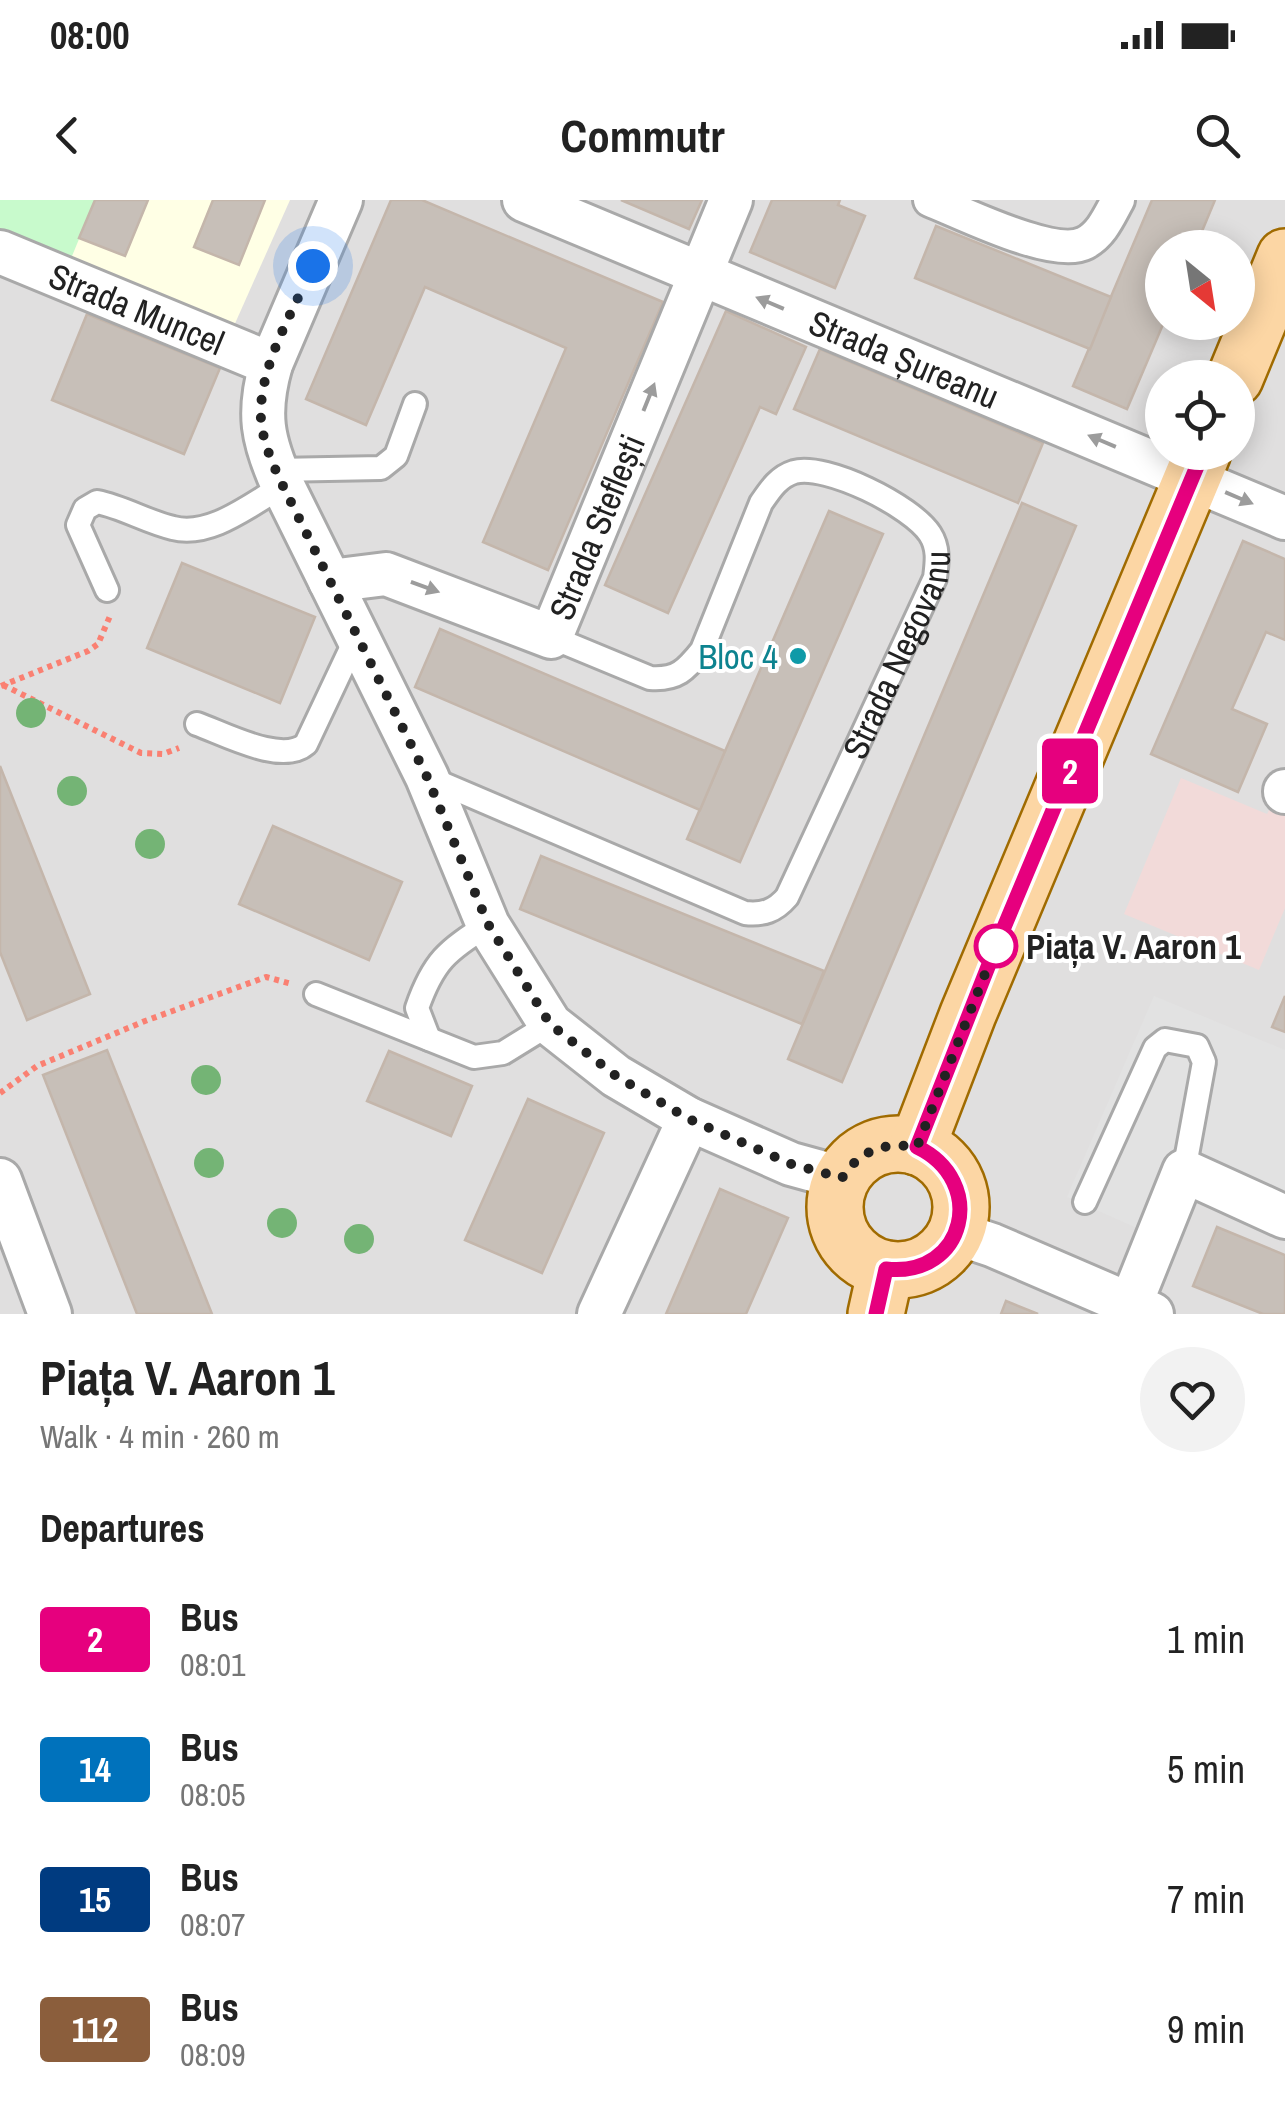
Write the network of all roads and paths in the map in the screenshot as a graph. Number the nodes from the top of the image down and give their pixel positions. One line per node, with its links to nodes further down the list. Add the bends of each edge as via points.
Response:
1 (341, 200): 10 (street)
2 (524, 200): 8 (street, Strada Șureanu)
3 (731, 200): 8 (street, Strada Steflești)
4 (930, 200): 5 (street, via 1050,246 1087,242)
5 (1118, 200)
6 (0, 252): 10 (street, Strada Muncel)
7 (1285, 258): 9 (main road)
8 (699, 274): 12 (street, Strada Șureanu, one-way to 8); 20 (street, Strada Steflești, one-way to 8)
9 (1242, 360)
10 (271, 364): 15 (street, via 261,418)
11 (415, 404): 15 (lane, via 396,456 381,468)
12 (1145, 445)
13 (1196, 470): 30 (main road)
14 (1206, 470): 16 (street, Strada Șureanu, one-way to 16)
15 (279, 478): 17 (street); 18 (lane, via 213,525 194,530 96,502 84,509 78,525)
16 (1285, 518)
17 (330, 582): 19 (street); 20 (street, Strada Steflești, one-way to 20, via 386,574)
18 (108, 590): 21 (path, via 112,611 98,644)
19 (356, 636): 22 (lane, via 306,744 296,752 280,754); 23 (street)
20 (552, 637): 23 (lane, Strada Negovanu, via 650,678 677,676 702,650 761,503 773,485 807,470 826,472 916,517 938,555 934,578 787,897 767,912 744,913)
21 (1, 686): 22 (path, via 141,753 177,750)
22 (197, 724)
23 (427, 777): 24 (street)
24 (488, 924): 26 (street); 27 (lane, via 456,944 428,974 416,1008)
25 (316, 994): 27 (lane); 28 (path, via 279,978 250,981 37,1066)
26 (550, 1024): 27 (lane, via 503,1053 474,1057); 29 (street, via 616,1076)
27 (430, 1039)
28 (0, 1094)
29 (689, 1119): 32 (street, via 791,1164); 40 (street)
30 (917, 1147): 32 (main road, via 874,1149); 36 (main road, via 933,1154 956,1181)
31 (1184, 1171): 34 (lane, via 1204,1062 1197,1046 1165,1040 1155,1048); 35 (street); 38 (street)
32 (842, 1178): 37 (main road, via 834,1206 841,1235)
33 (0, 1180): 39 (street)
34 (1085, 1202)
35 (1285, 1217)
36 (956, 1233): 37 (main road, via 927,1264 900,1271); 38 (street)
37 (881, 1292)
38 (1142, 1309)
39 (39, 1311)
40 (599, 1314)

